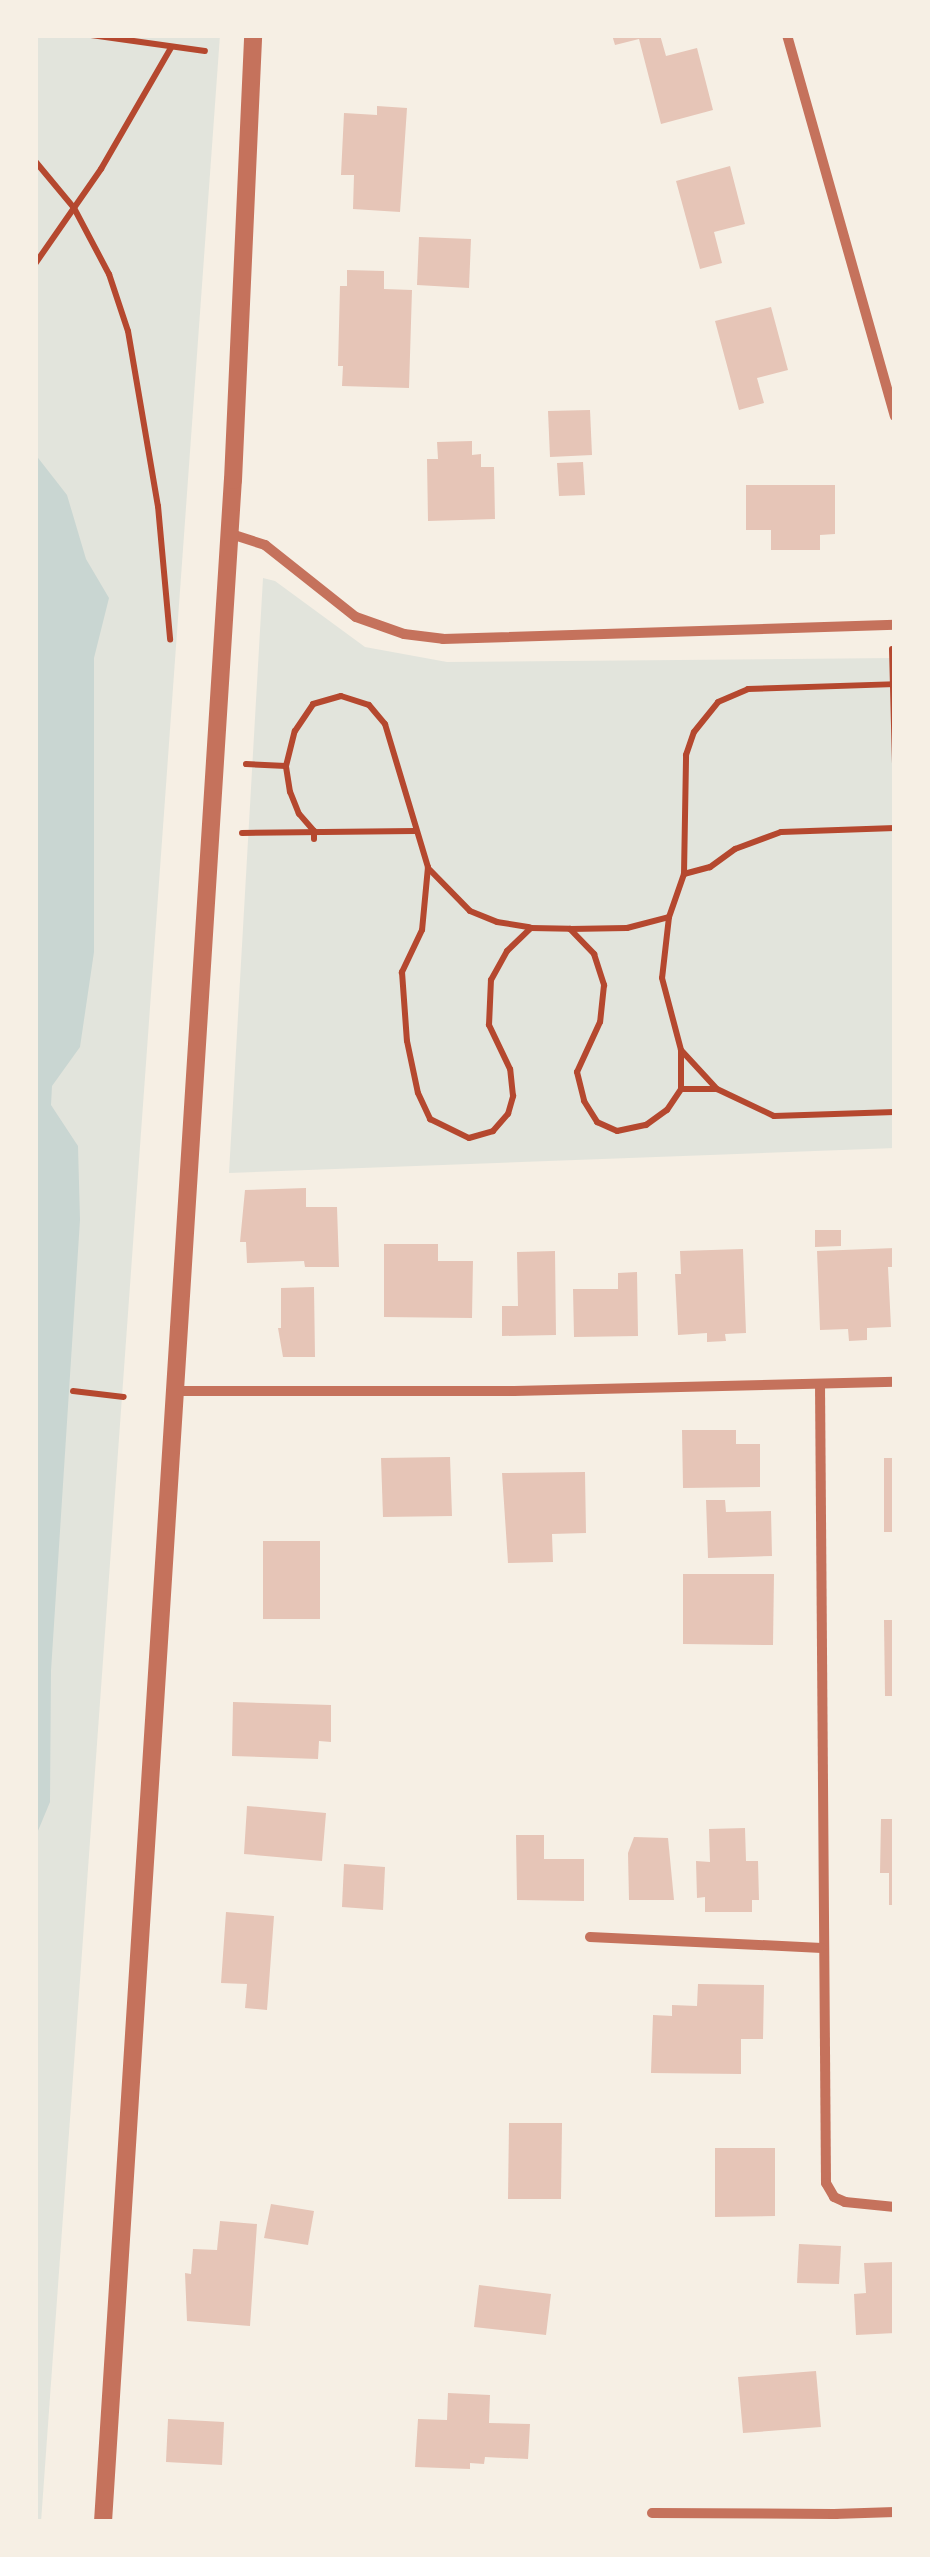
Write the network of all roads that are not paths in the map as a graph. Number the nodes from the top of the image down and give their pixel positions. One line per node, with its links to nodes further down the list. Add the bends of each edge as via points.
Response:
1 (252, 35): 4 (street)
2 (787, 35): 3 (street)
3 (895, 416)
4 (228, 533): 5 (street, via 265,545 366,622 424,636); 8 (street)
5 (895, 625)
6 (895, 1382): 7 (street)
7 (820, 1384): 8 (street); 10 (street)
8 (175, 1392): 15 (street)
9 (590, 1937): 10 (street)
10 (822, 1948): 11 (street, via 825,2176 834,2197)
11 (895, 2207)
12 (895, 2512): 14 (street)
13 (652, 2513): 14 (street)
14 (834, 2518)
15 (103, 2522)

